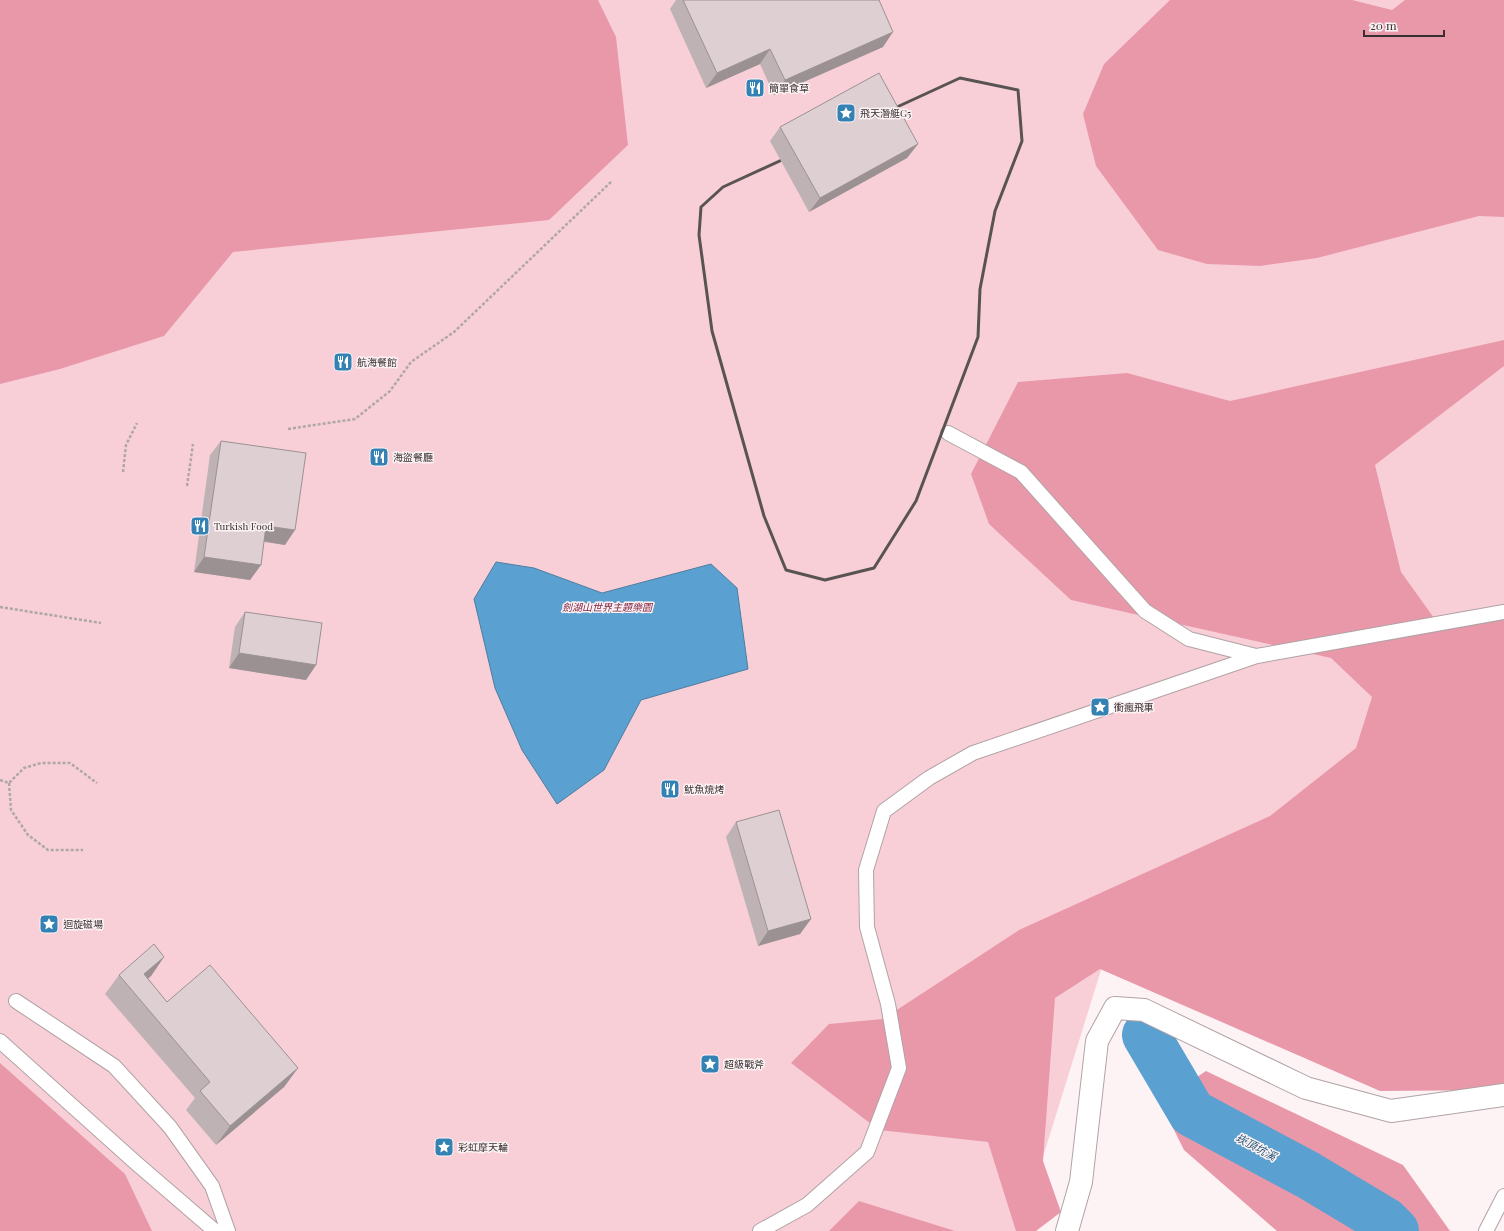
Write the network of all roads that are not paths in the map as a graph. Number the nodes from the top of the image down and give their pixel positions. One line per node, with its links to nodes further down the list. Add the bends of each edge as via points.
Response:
1 (948, 433): 3 (lane, via 1021,472 1146,611 1189,639)
2 (1504, 612): 3 (lane)
3 (1257, 656): 10 (lane, via 973,753 929,778 884,811 866,870 867,927 888,1004 899,1068 867,1152 807,1205)
4 (16, 1001): 9 (lane, via 114,1066 170,1127 212,1186)
5 (0, 1041): 8 (lane)
6 (1504, 1095): 11 (street, via 1391,1111 1306,1088 1144,1010 1115,1008 1097,1041 1081,1182)
7 (1504, 1196): 12 (lane)
8 (215, 1231)
9 (228, 1231)
10 (760, 1231)
11 (1066, 1231)
12 (1486, 1231)

